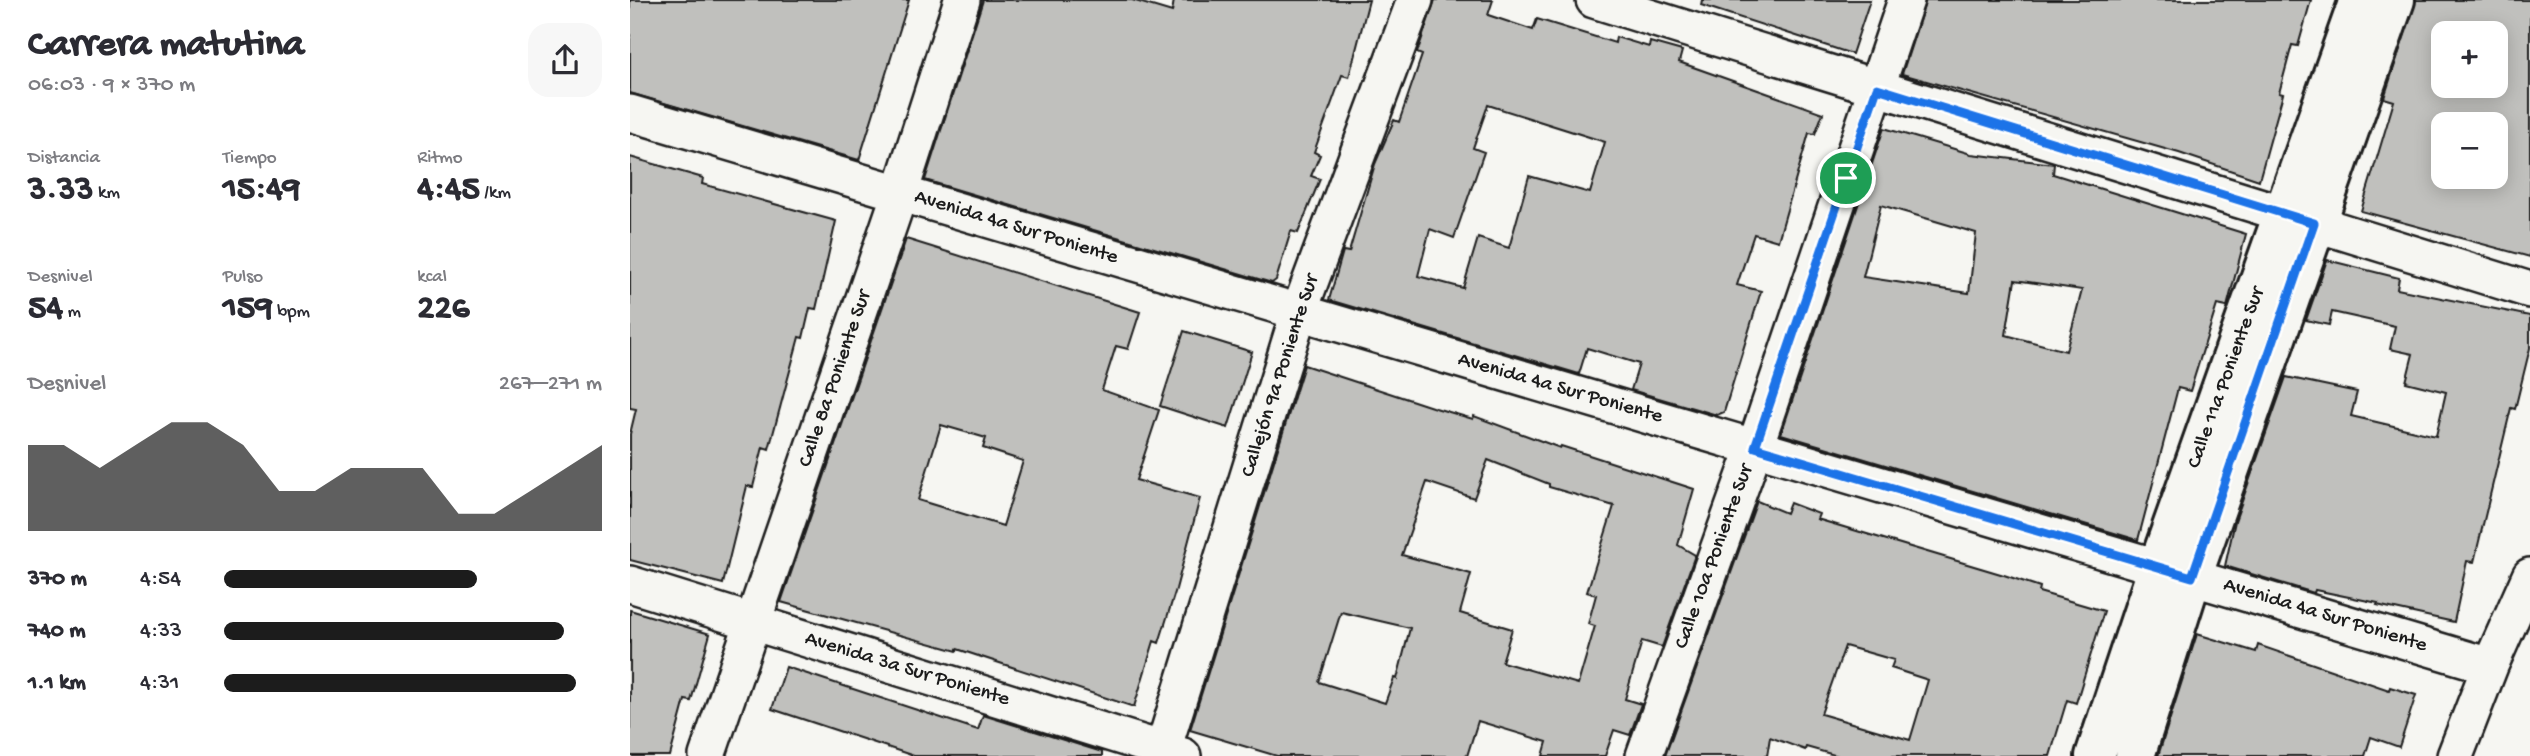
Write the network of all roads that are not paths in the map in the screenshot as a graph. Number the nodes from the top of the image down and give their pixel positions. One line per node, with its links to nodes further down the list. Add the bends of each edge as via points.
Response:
1 (962, 0): 9 (street, Calle 8a Poniente Sur)
2 (1415, 0): 12 (street, Callejón 9a Poniente Sur)
3 (1594, 0): 7 (street)
4 (1906, 0): 7 (street, Calle 10a Poniente Sur)
5 (2360, 0): 10 (main road, Calle 11a Poniente Sur)
6 (2395, 0): 10 (main road, Calle 11a Poniente Sur)
7 (1877, 88): 10 (street); 13 (street, Calle 10a Poniente Sur)
8 (630, 113): 9 (street, Avenida 4a Sur Poniente)
9 (900, 193): 12 (street, Avenida 4a Sur Poniente); 17 (street, Calle 8a Poniente Sur)
10 (2300, 219): 11 (street); 14 (main road, Calle 11a Poniente Sur)
11 (2530, 290)
12 (1299, 312): 13 (street, Avenida 4a Sur Poniente); 19 (street, Callejón 9a Poniente Sur)
13 (1755, 447): 14 (street, Avenida 4a Sur Poniente); 21 (street, Calle 10a Poniente Sur)
14 (2175, 572): 18 (street, Avenida 4a Sur Poniente); 22 (main road, Calle 11a Poniente Sur); 23 (main road, Calle 11a Poniente Sur)
15 (2530, 576): 18 (street)
16 (630, 584): 17 (street, Avenida 3a Sur Poniente)
17 (753, 622): 19 (street, Avenida 3a Sur Poniente); 20 (street, Calle 8a Poniente Sur)
18 (2490, 666): 24 (street)
19 (1169, 754)
20 (707, 756)
21 (1644, 756)
22 (2095, 756)
23 (2135, 756)
24 (2455, 756)

